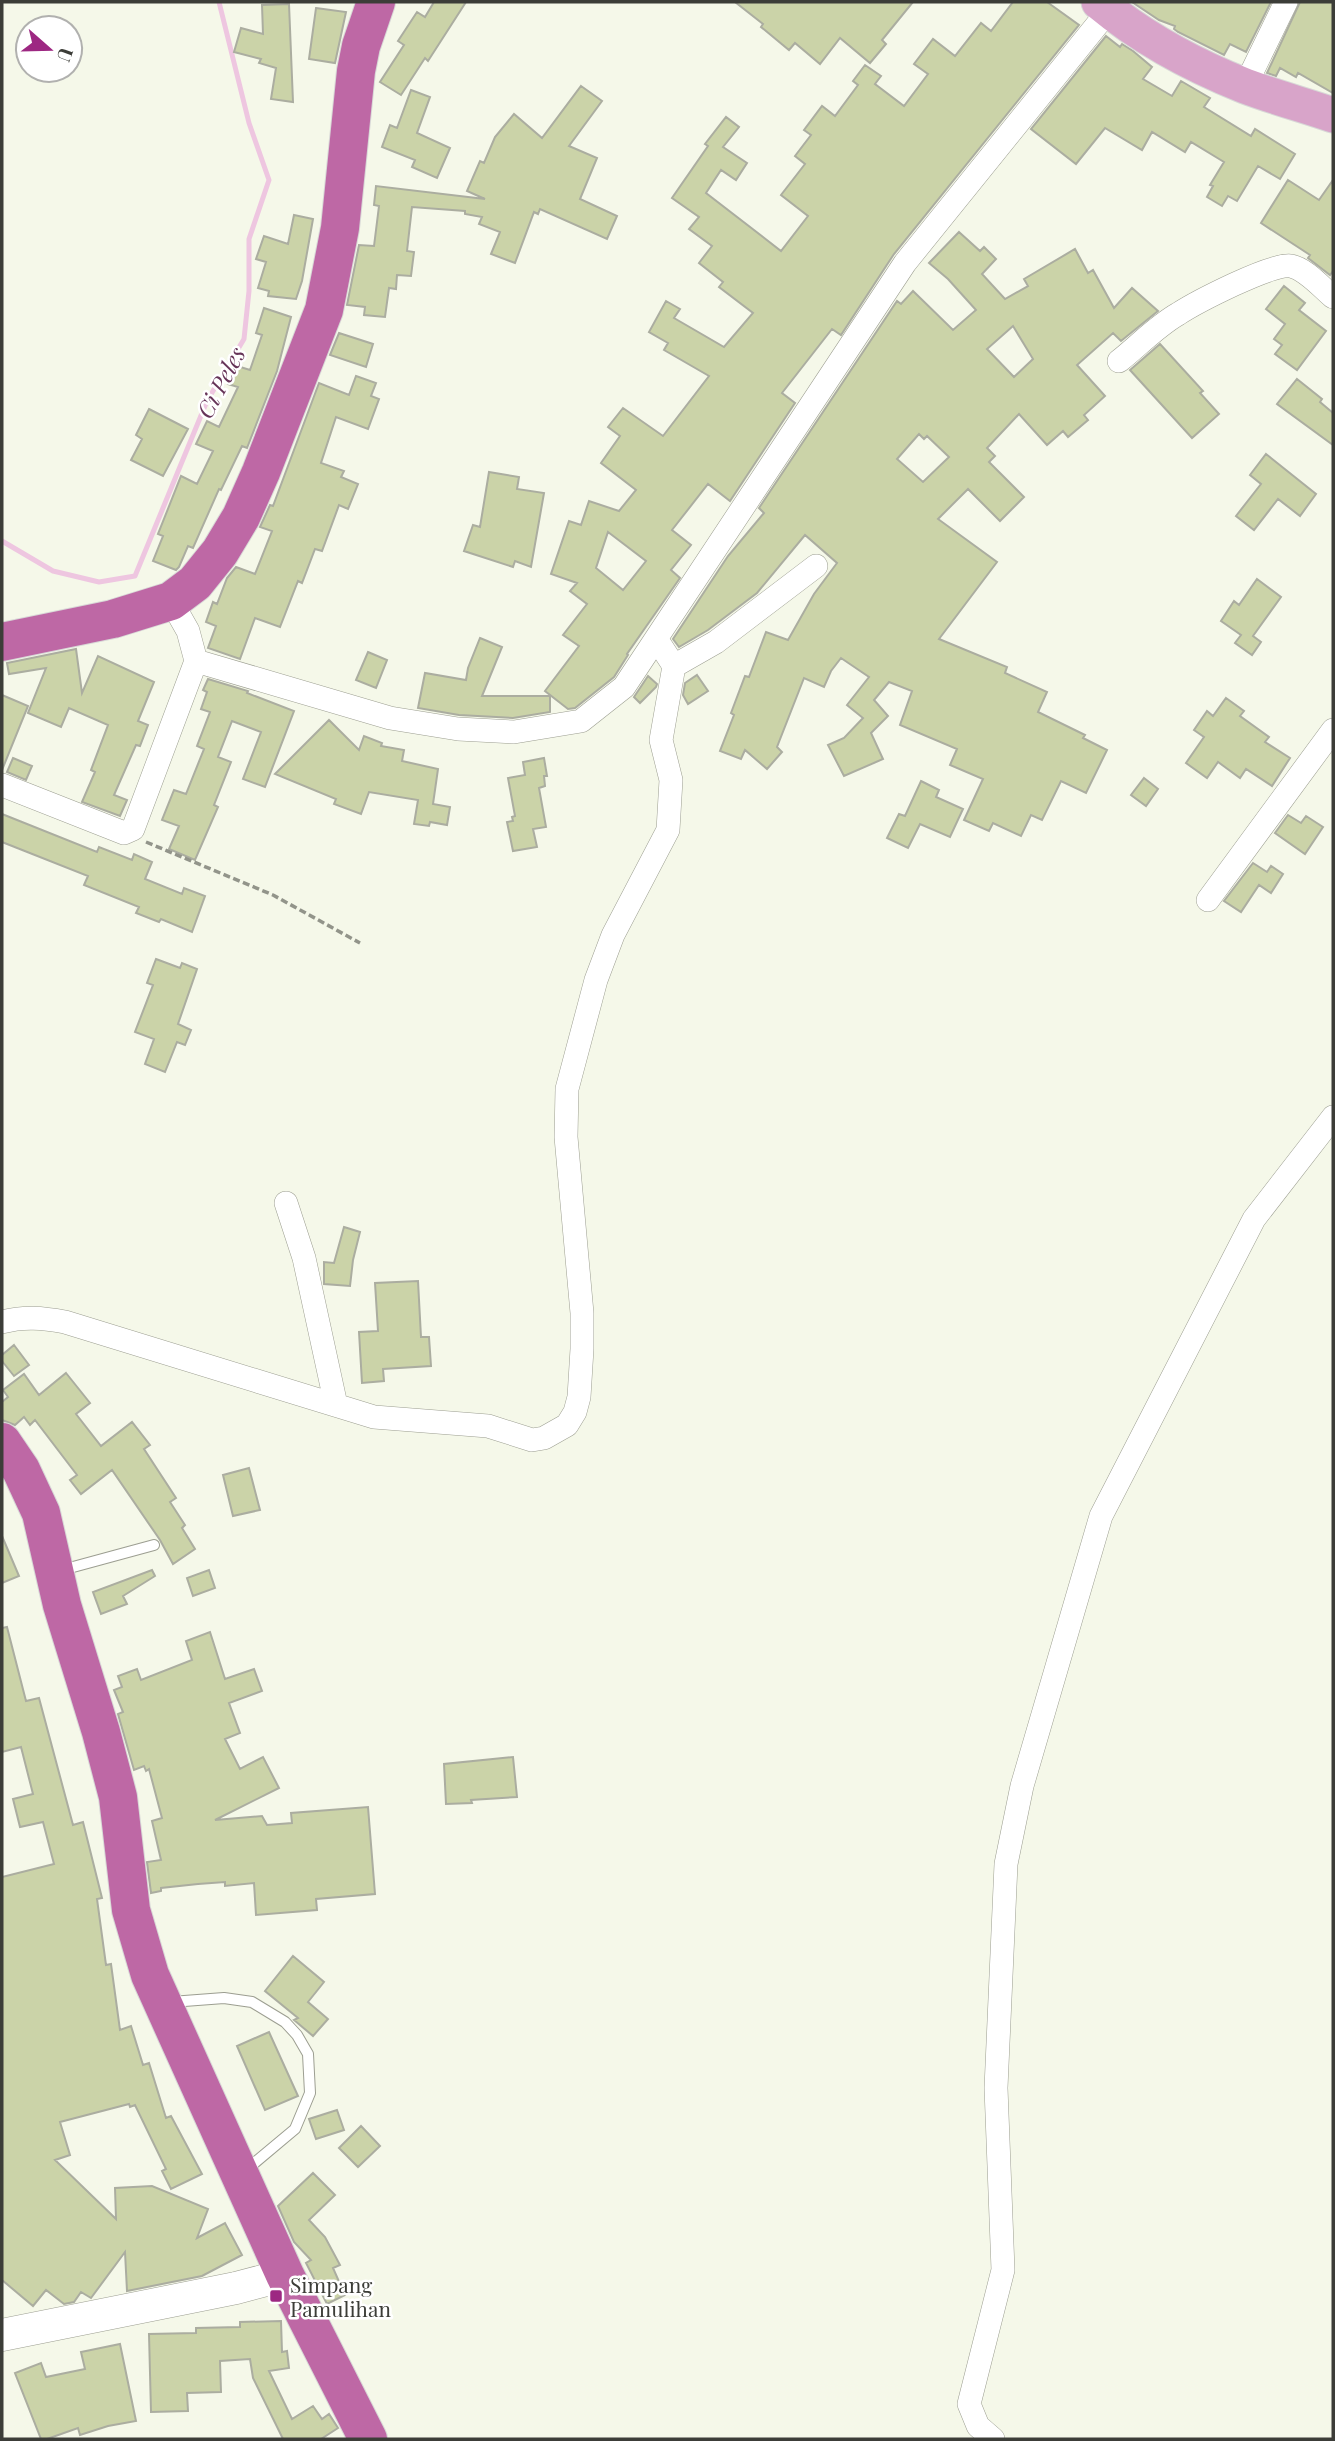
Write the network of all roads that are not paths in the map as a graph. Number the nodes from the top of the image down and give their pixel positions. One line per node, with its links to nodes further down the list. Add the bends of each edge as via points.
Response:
1 (376, 2): 9 (highway, via 359,58 340,228 324,310 241,517 206,570)
2 (1286, 2): 4 (street)
3 (1104, 6): 4 (main road, via 1186,58); 10 (street, via 905,263)
4 (1245, 86): 5 (main road)
5 (1333, 115)
6 (1333, 298): 7 (street, via 1302,270 1282,265 1177,314)
7 (1119, 361)
8 (816, 566): 13 (street, via 716,642)
9 (171, 601): 11 (highway, via 113,620); 12 (street, via 188,631)
10 (657, 640): 12 (street, via 624,687 581,721 514,732 390,718); 13 (street)
11 (2, 642)
12 (196, 661): 15 (street, via 133,829 124,833)
13 (674, 666): 20 (street, via 661,740 671,780 668,830 613,935 596,979 567,1089 566,1137 582,1313 582,1384 575,1412 557,1433 532,1440 488,1426 393,1420)
14 (1333, 730): 16 (street)
15 (2, 785)
16 (1208, 900)
17 (1333, 1117): 29 (street, via 1254,1219 1101,1516 1022,1786 1006,1864 996,2075 1003,2270 970,2404 978,2426)
18 (286, 1203): 20 (street, via 304,1258)
19 (2, 1322): 20 (street, via 36,1317 65,1322)
20 (336, 1405)
21 (2, 1442): 23 (highway, via 41,1513)
22 (154, 1545): 23 (lane)
23 (55, 1572): 24 (highway, via 118,1797 131,1910)
24 (161, 2003): 25 (highway); 25 (lane, via 224,1998 252,2002 285,2022 308,2054 310,2093 295,2129)
25 (240, 2174): 26 (highway)
26 (285, 2275): 27 (main road); 28 (highway)
27 (2, 2335)
28 (368, 2439)
29 (993, 2439)

